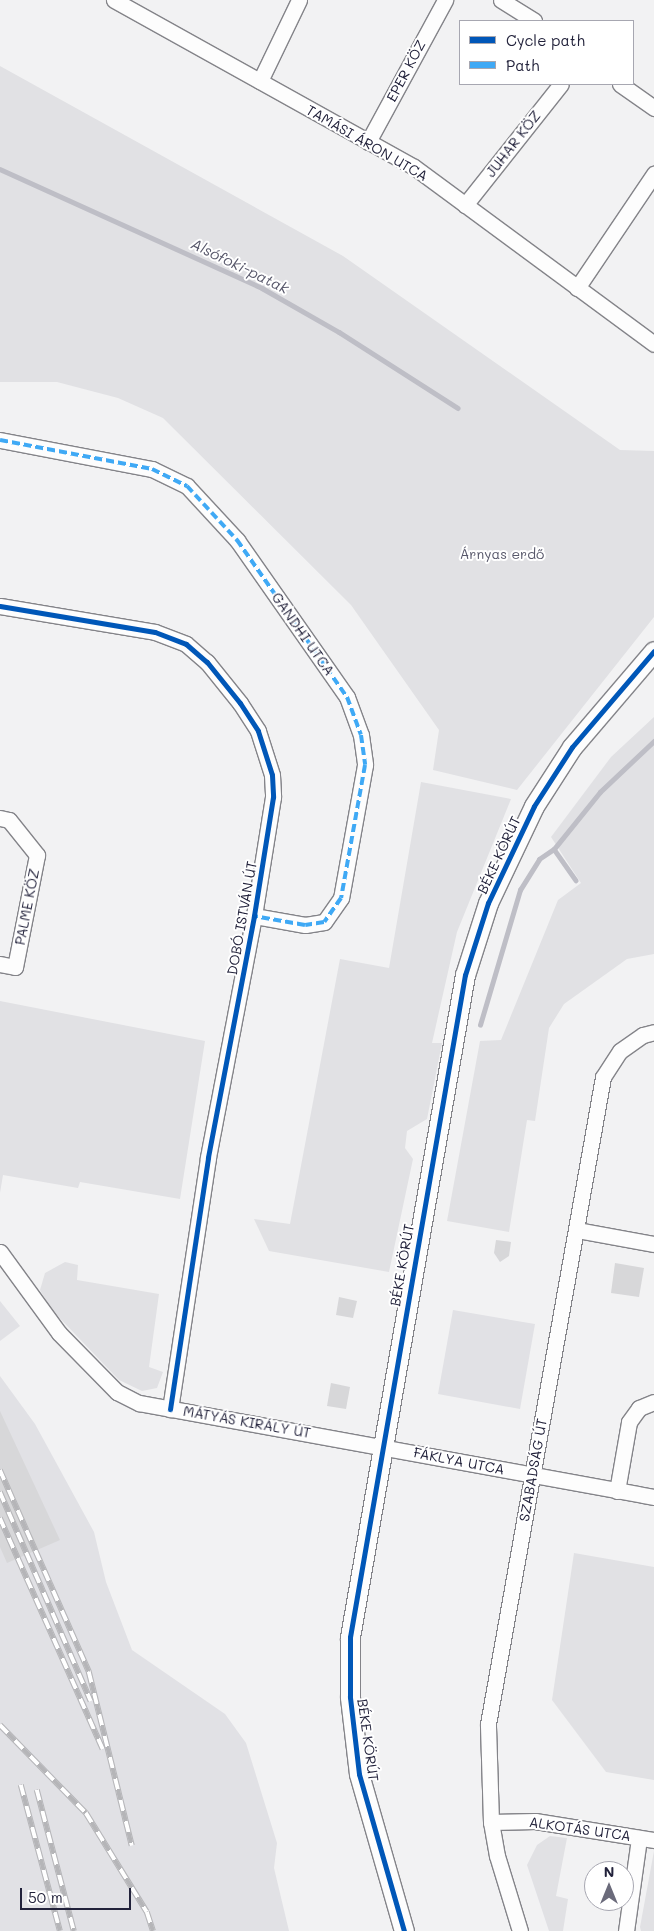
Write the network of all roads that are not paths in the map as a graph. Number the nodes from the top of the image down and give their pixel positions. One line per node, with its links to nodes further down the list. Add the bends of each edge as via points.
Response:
1 (114, 0): 5 (street, TAMÁSI ÁRON UTCA)
2 (299, 0): 7 (street)
3 (445, 0): 11 (street, EPER KÖZ)
4 (501, 0): 6 (street)
5 (133, 4): 7 (street, TAMÁSI ÁRON UTCA)
6 (532, 20)
7 (260, 81): 11 (street, TAMÁSI ÁRON UTCA)
8 (560, 85): 13 (street, JUHAR KÖZ)
9 (621, 85): 10 (street)
10 (654, 108)
11 (368, 142): 13 (street, TAMÁSI ÁRON UTCA, via 414,167)
12 (654, 174): 14 (street)
13 (465, 205): 14 (street, TAMÁSI ÁRON UTCA)
14 (577, 288): 15 (street, TAMÁSI ÁRON UTCA)
15 (654, 344)
16 (0, 440): 20 (street, GANDHI UTCA, via 152,469 187,486 236,540 346,697 361,735 365,765 341,898 324,922 305,925)
17 (0, 606): 20 (street, DOBÓ ISTVÁN ÚT, via 155,632 186,644 207,662 258,731 272,775 273,797)
18 (654, 650): 28 (street, BÉKE KÖRÚT, via 572,747 546,786 510,851 488,903 465,975)
19 (0, 818): 21 (street, PALME KÖZ, via 9,820 38,855 15,967)
20 (254, 916): 27 (street, DOBÓ ISTVÁN ÚT, via 208,1158)
21 (0, 964)
22 (654, 1032): 23 (street, SZABADSÁG ÚT, via 643,1035 620,1051 602,1077)
23 (577, 1230): 24 (street); 29 (street, SZABADSÁG ÚT)
24 (654, 1244)
25 (0, 1252): 27 (street, MÁTYÁS KIRÁLY ÚT, via 59,1333 117,1392 140,1403)
26 (654, 1402): 30 (street, via 639,1408 628,1426)
27 (170, 1409): 28 (street, MÁTYÁS KIRÁLY ÚT)
28 (382, 1446): 29 (street, FÁKLYA UTCA); 34 (street, BÉKE KÖRÚT, via 350,1637 350,1690 359,1774)
29 (532, 1476): 30 (street, FÁKLYA UTCA); 32 (street, SZABADSÁG ÚT, via 488,1724)
30 (617, 1490): 31 (street, FÁKLYA UTCA)
31 (654, 1497)
32 (491, 1822): 33 (street, ALKOTÁS UTCA, via 535,1821); 35 (street, SZABADSÁG ÚT, via 497,1856)
33 (647, 1839): 36 (street, ALKOTÁS UTCA)
34 (404, 1931)
35 (520, 1931)
36 (626, 1931)

